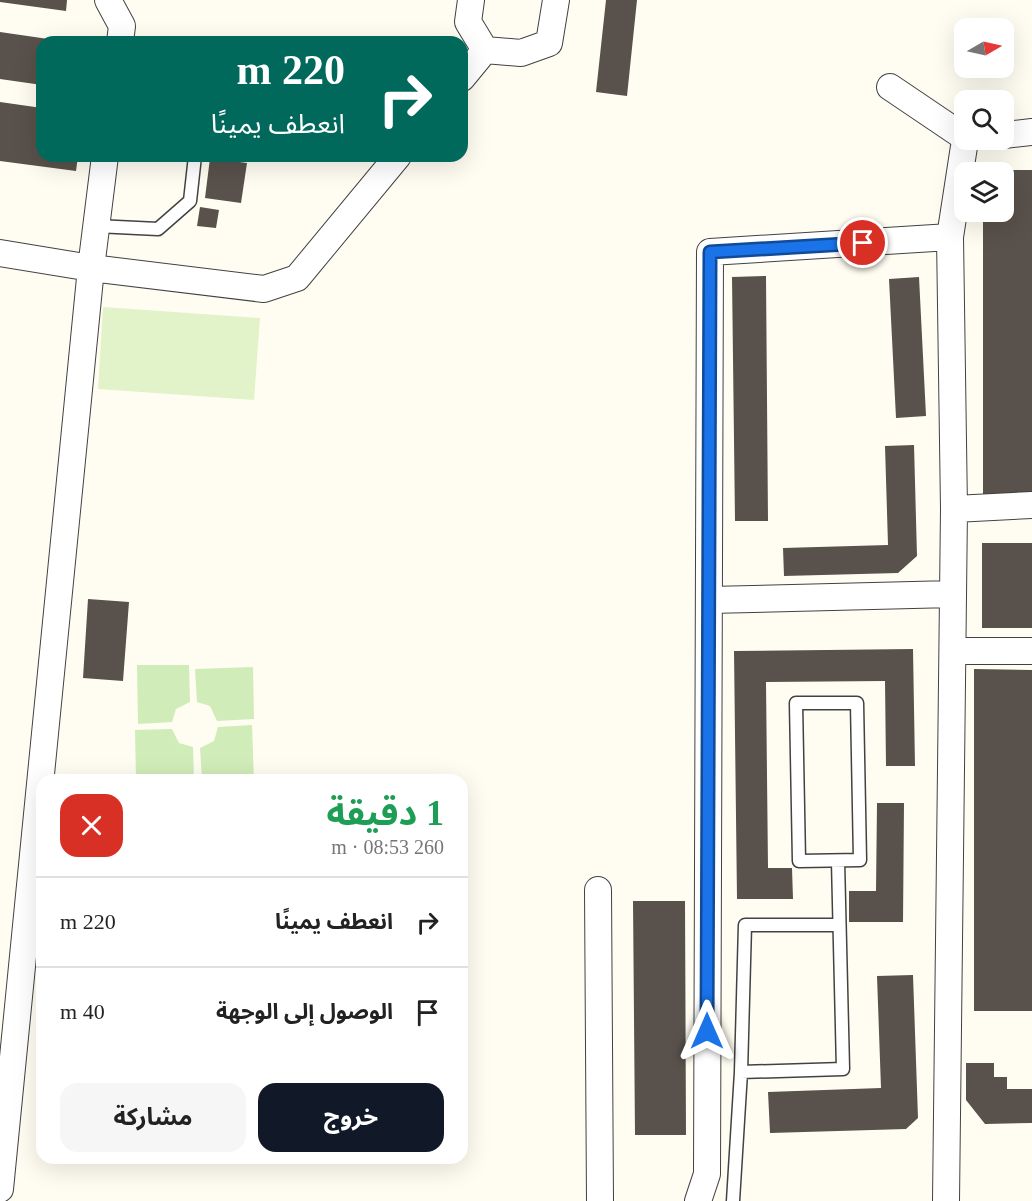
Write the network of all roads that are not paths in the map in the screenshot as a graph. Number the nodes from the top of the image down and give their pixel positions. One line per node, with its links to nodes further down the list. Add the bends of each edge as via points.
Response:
1 (108, 0): 4 (street, via 122,26)
2 (471, 0): 5 (street, via 468,21)
3 (556, 0): 5 (street, via 549,42 521,53)
4 (121, 36)
5 (485, 50): 6 (street)
6 (468, 71)
7 (890, 87): 8 (street)
8 (954, 131)
9 (1032, 132): 10 (street)
10 (1014, 134)
11 (963, 150): 16 (street)
12 (104, 162): 15 (street)
13 (194, 162): 15 (lane, via 190,201 158,229)
14 (393, 162): 18 (street, via 297,278 264,289)
15 (96, 226): 18 (street)
16 (950, 237): 20 (street); 22 (street, via 710,252)
17 (0, 253): 18 (street)
18 (91, 268): 25 (street)
19 (1032, 505): 20 (street)
20 (954, 509): 21 (street)
21 (953, 594): 22 (street); 23 (street)
22 (709, 600): 33 (street, via 707,1174)
23 (953, 651): 24 (street); 35 (street)
24 (1032, 651)
25 (41, 774)
26 (36, 825): 31 (street)
27 (838, 861): 27 (lane, via 860,860 857,703 796,703 799,861); 29 (lane)
28 (597, 890): 32 (street)
29 (839, 925): 30 (lane, via 745,925); 30 (lane, via 843,1069)
30 (741, 1072): 34 (lane)
31 (0, 1189)
32 (600, 1201)
33 (698, 1201)
34 (733, 1201)
35 (946, 1201)

